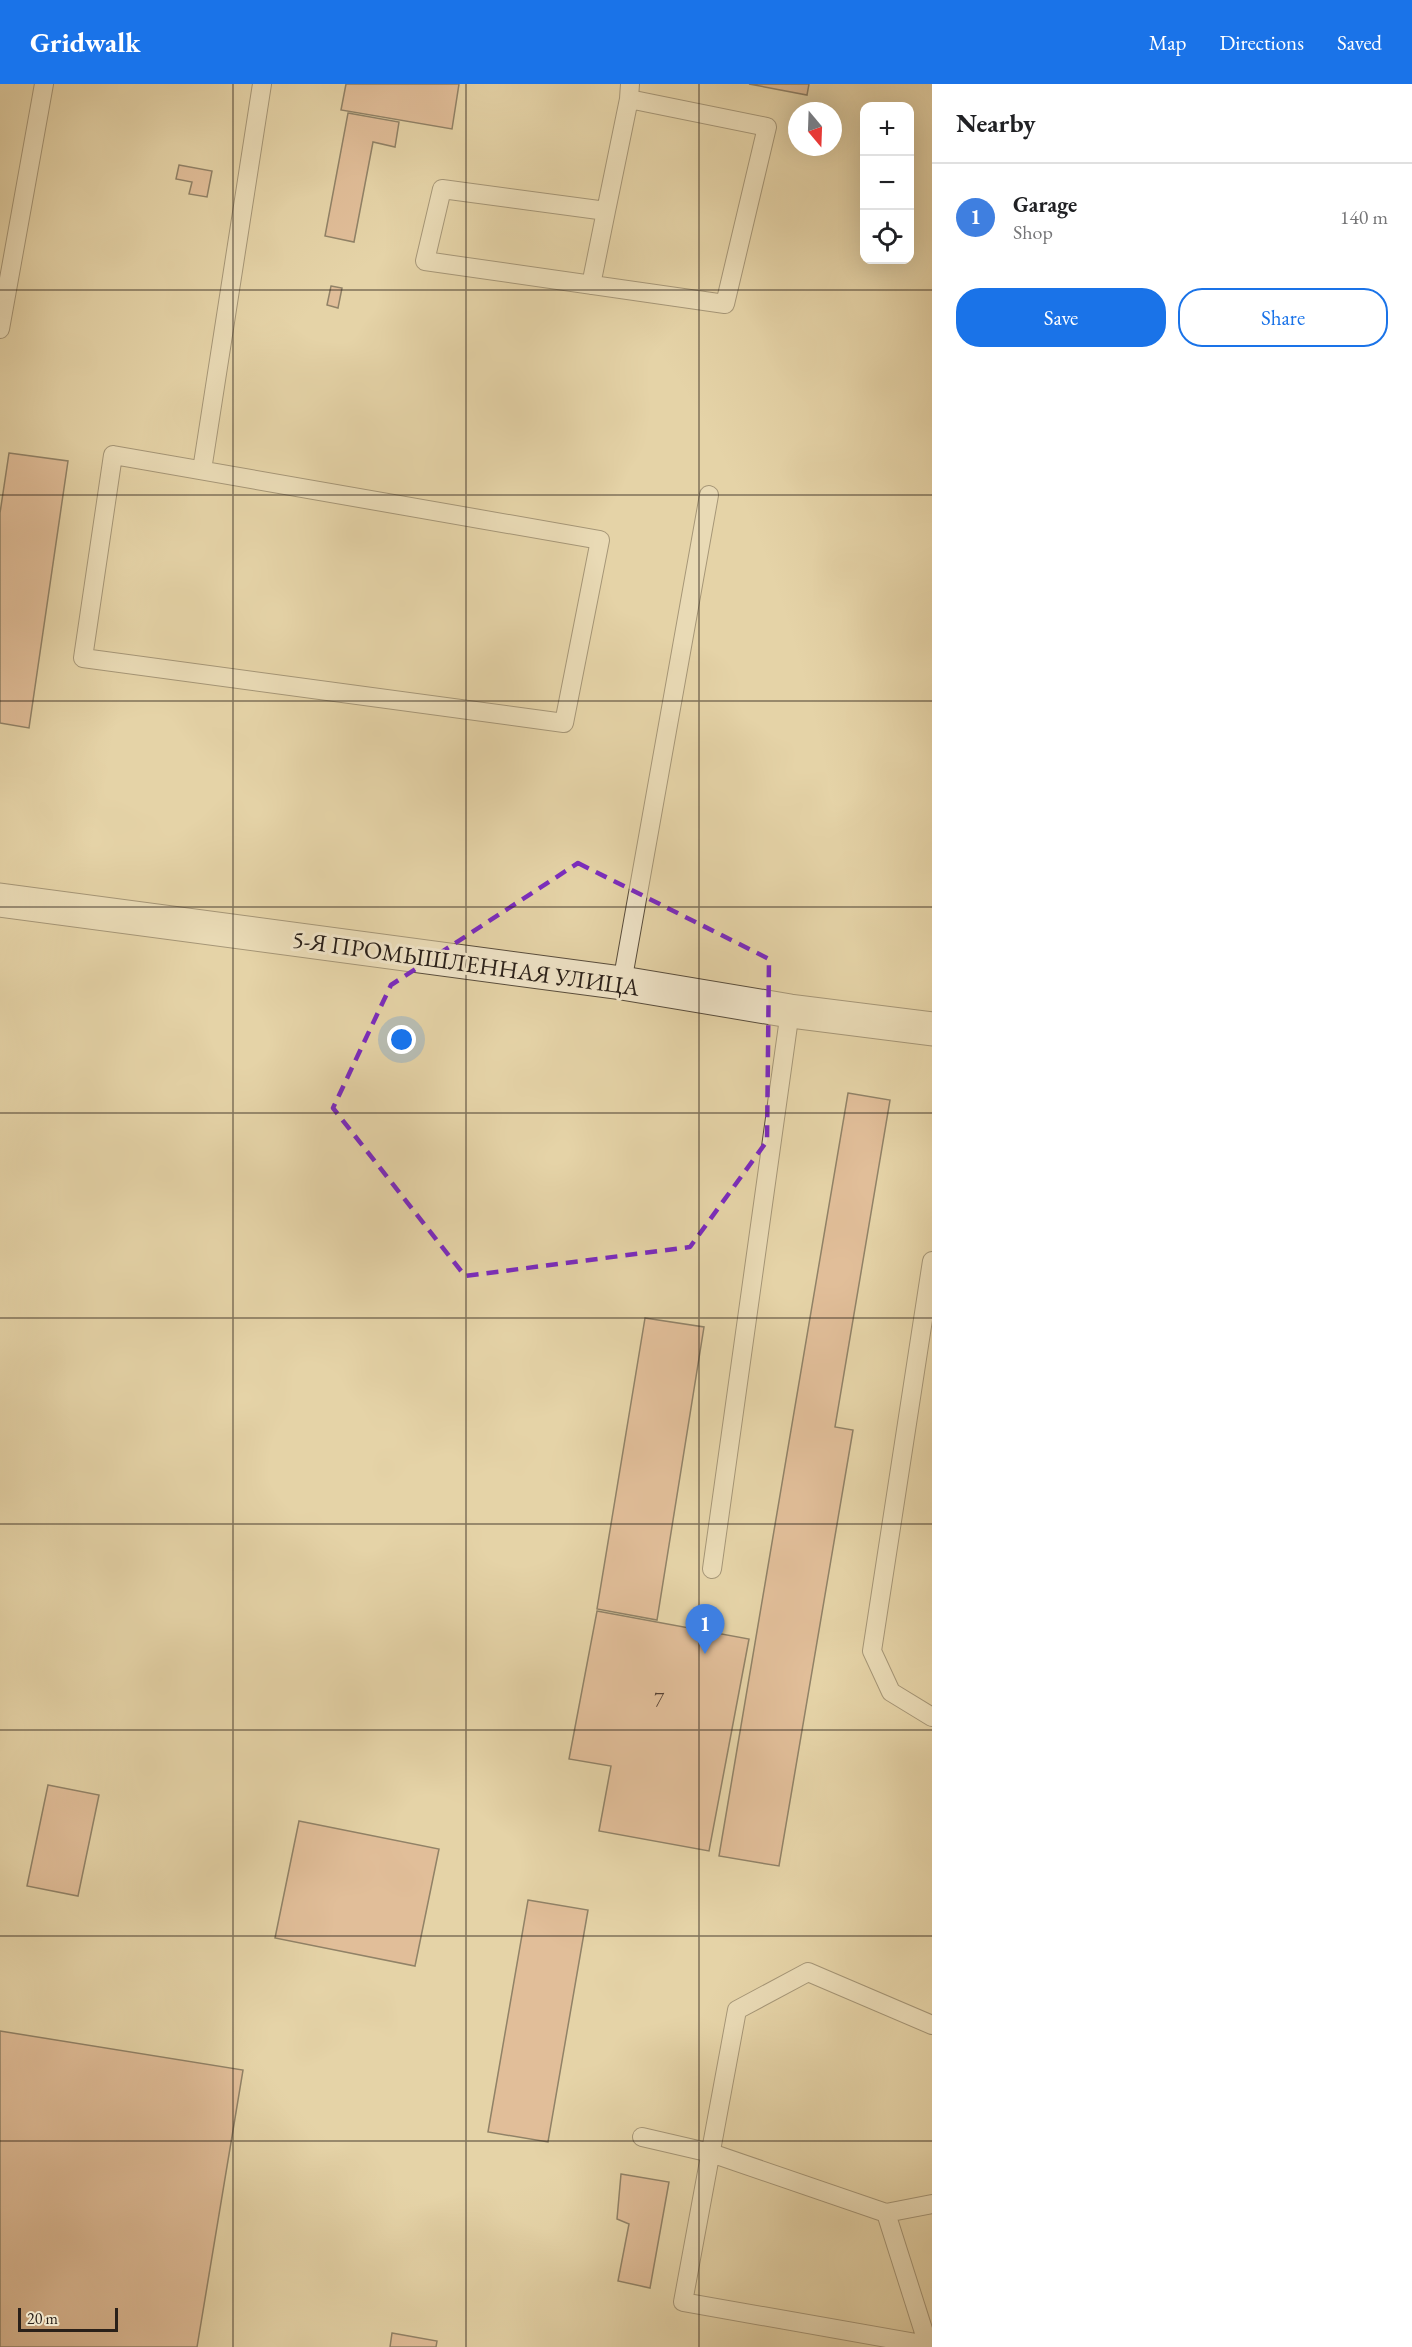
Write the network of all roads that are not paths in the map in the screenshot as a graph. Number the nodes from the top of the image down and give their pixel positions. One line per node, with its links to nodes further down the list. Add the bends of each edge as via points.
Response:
1 (44, 84): 6 (lane)
2 (262, 84): 7 (lane)
3 (630, 92): 4 (lane); 5 (lane, via 767,127 725,304)
4 (606, 211): 5 (lane); 5 (lane, via 442,189 425,261)
5 (591, 285)
6 (0, 329)
7 (202, 470): 7 (lane, via 113,455 83,658 564,723 600,540)
8 (709, 495): 10 (lane)
9 (0, 900): 10 (street, 5-Я ПРОМЫШЛЕННАЯ УЛИЦА)
10 (622, 983): 11 (street, 5-Я ПРОМЫШЛЕННАЯ УЛИЦА)
11 (789, 1011): 12 (street, 5-Я ПРОМЫШЛЕННАЯ УЛИЦА); 15 (lane)
12 (932, 1029)
13 (932, 1262): 14 (lane)
14 (927, 1331): 16 (lane, via 872,1651 891,1692)
15 (712, 1569)
16 (932, 1717)
17 (932, 2025): 19 (lane, via 808,1972 736,2010)
18 (642, 2137): 19 (lane)
19 (711, 2153): 21 (lane); 22 (lane, via 684,2302)
20 (932, 2204): 21 (lane)
21 (886, 2213): 22 (lane)
22 (930, 2346)

